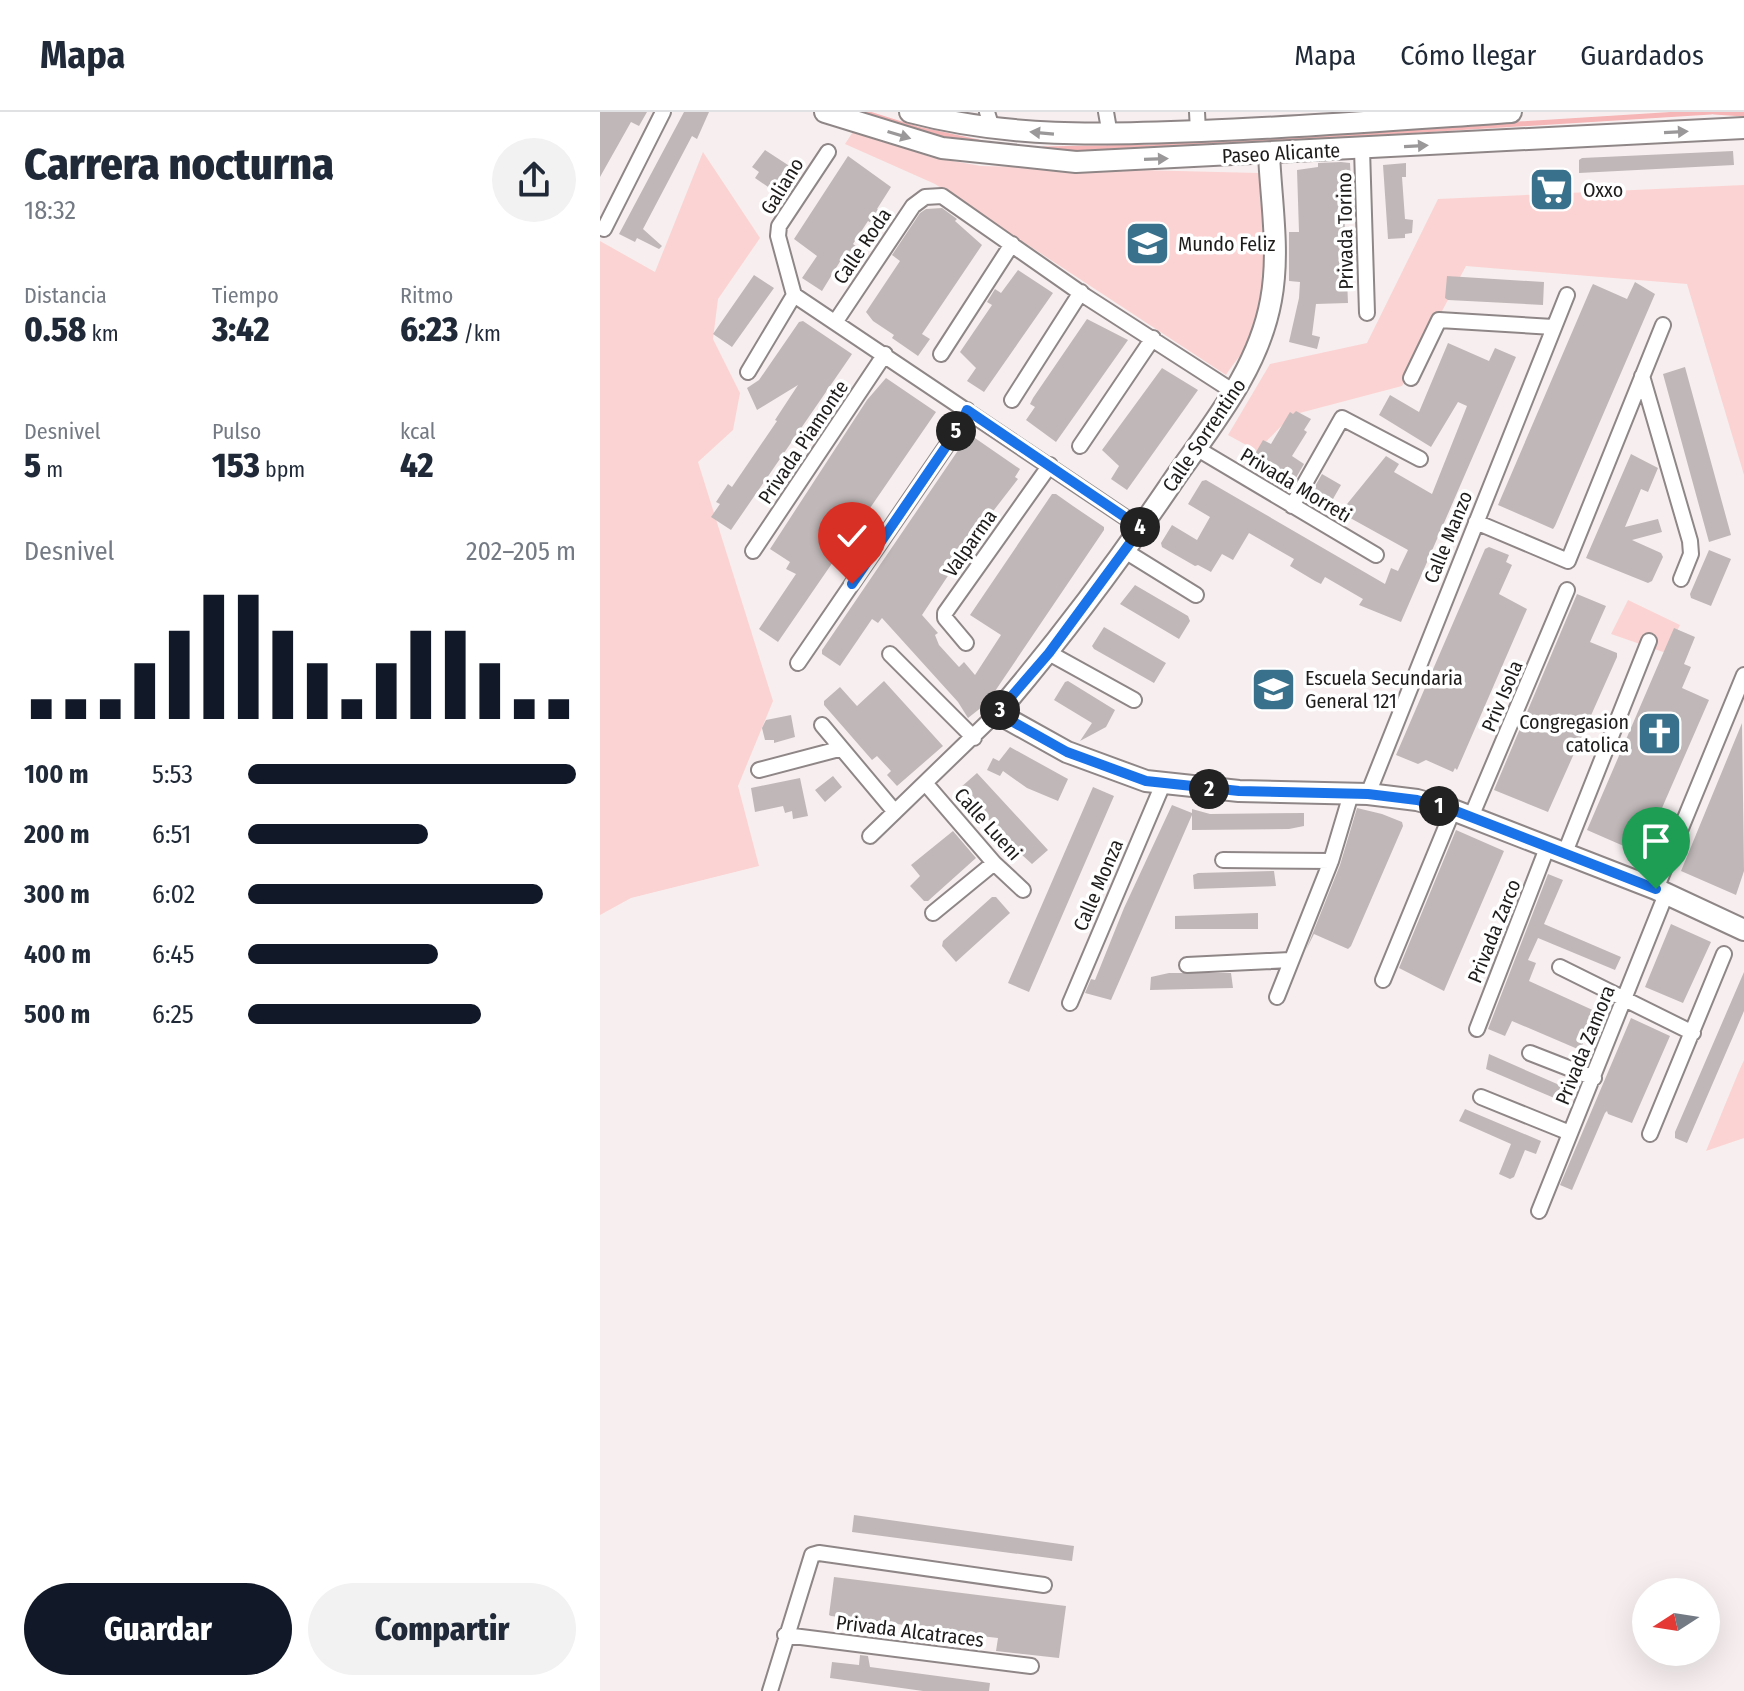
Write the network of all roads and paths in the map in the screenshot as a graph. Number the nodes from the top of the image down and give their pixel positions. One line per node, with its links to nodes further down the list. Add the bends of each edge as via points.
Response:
1 (663, 112): 16 (street)
2 (826, 112): 15 (street, Paseo Alicante, one-way to 15, via 942,148 1044,160)
3 (910, 112): 8 (street, Paseo Alicante)
4 (1106, 112): 12 (street)
5 (1511, 112): 6 (street, Paseo Alicante)
6 (1457, 114): 7 (street, Paseo Alicante)
7 (1368, 117): 10 (street, Paseo Alicante)
8 (990, 120): 12 (street, Paseo Alicante, one-way to 8, via 1041,134)
9 (1197, 122): 10 (street, Paseo Alicante); 12 (street, Paseo Alicante)
10 (1277, 123): 15 (street)
11 (1744, 128): 13 (street, Paseo Alicante, one-way to 11)
12 (1110, 135)
13 (1362, 149): 15 (street, Paseo Alicante); 21 (street, Privada Torino)
14 (828, 152): 19 (street, Galiano, via 779,226)
15 (1269, 154): 31 (street, Calle Sorrentino, via 1275,259 1271,300 1261,338)
16 (604, 229)
17 (1012, 244): 18 (street, Calle Roda); 22 (street, Calle Roda, via 942,196 925,197 913,206); 27 (street)
18 (1081, 292): 25 (street, Calle Roda); 32 (street)
19 (794, 295): 22 (street); 28 (street)
20 (1567, 295): 24 (street, Calle Manzo)
21 (1367, 313)
22 (836, 321): 26 (street)
23 (1663, 325): 29 (street)
24 (1553, 327): 30 (street, via 1439,320); 39 (street, Calle Manzo)
25 (1153, 338): 31 (street, Calle Roda); 34 (street)
26 (885, 354): 33 (street); 41 (street, Privada Piamonte)
27 (941, 354)
28 (748, 372)
29 (1642, 376): 39 (street, via 1568,561); 44 (street, via 1690,541)
30 (1411, 378)
31 (1234, 392): 35 (street, Calle Sorrentino)
32 (1012, 400)
33 (967, 410): 37 (street); 51 (street)
34 (1080, 446)
35 (1196, 448): 38 (street, Privada Morreti); 40 (street, Calle Sorrentino)
36 (1420, 459): 38 (street, via 1342,418)
37 (1050, 465): 40 (street); 48 (street, Valparma, via 945,613)
38 (1292, 506): 43 (street, Privada Morreti)
39 (1476, 522): 61 (street, Calle Manzo)
40 (1141, 528): 42 (street, Calle Sorrentino)
41 (753, 551)
42 (1125, 551): 46 (street); 49 (street, Calle Sorrentino)
43 (1376, 555)
44 (1681, 579)
45 (1567, 590): 63 (street, Priv Isola)
46 (1196, 595)
47 (1649, 641): 65 (street, Privada Zarco)
48 (966, 643)
49 (1049, 653): 53 (street); 54 (street, Calle Sorrentino)
50 (890, 654): 56 (street)
51 (798, 663)
52 (1744, 675): 70 (street, Privada Zamora)
53 (1134, 700)
54 (997, 713): 56 (street, Calle Sorrentino); 60 (street, via 1067,752 1114,772)
55 (822, 725): 57 (street)
56 (974, 738): 59 (street, Calle Sorrentino)
57 (839, 749): 58 (street); 62 (street)
58 (759, 770)
59 (926, 784): 62 (street, Calle Sorrentino); 68 (street, Calle Lueni)
60 (1163, 784): 61 (street); 80 (street, Calle Monza)
61 (1360, 794): 63 (street, via 1417,800); 67 (street, Calle Manzo)
62 (895, 812): 64 (street, Calle Sorrentino)
63 (1462, 814): 65 (street); 77 (street, Priv Isola)
64 (870, 836)
65 (1556, 852): 70 (street); 81 (street, Privada Zarco)
66 (1223, 860): 67 (street)
67 (1331, 861): 74 (street, Calle Manzo)
68 (994, 863): 69 (street, Calle Lueni); 71 (street)
69 (1023, 890)
70 (1661, 892): 72 (street); 79 (street, Privada Zamora)
71 (933, 913)
72 (1743, 926)
73 (1724, 954): 82 (street)
74 (1290, 960): 75 (street); 78 (street, Calle Manzo)
75 (1187, 965)
76 (1560, 967): 79 (street)
77 (1383, 980)
78 (1277, 997)
79 (1625, 999): 82 (street); 84 (street, Privada Zamora)
80 (1070, 1003)
81 (1477, 1029)
82 (1693, 1033): 87 (street)
83 (1530, 1053): 84 (street)
84 (1594, 1078): 86 (street, Privada Zamora)
85 (1481, 1097): 86 (street)
86 (1570, 1133): 88 (street, Privada Zamora)
87 (1650, 1134)
88 (1539, 1211)
89 (1044, 1585): 90 (street, via 819,1553 812,1555)
90 (785, 1635): 91 (street, Privada Alcatraces); 92 (street)
91 (1031, 1666)
92 (770, 1691)

